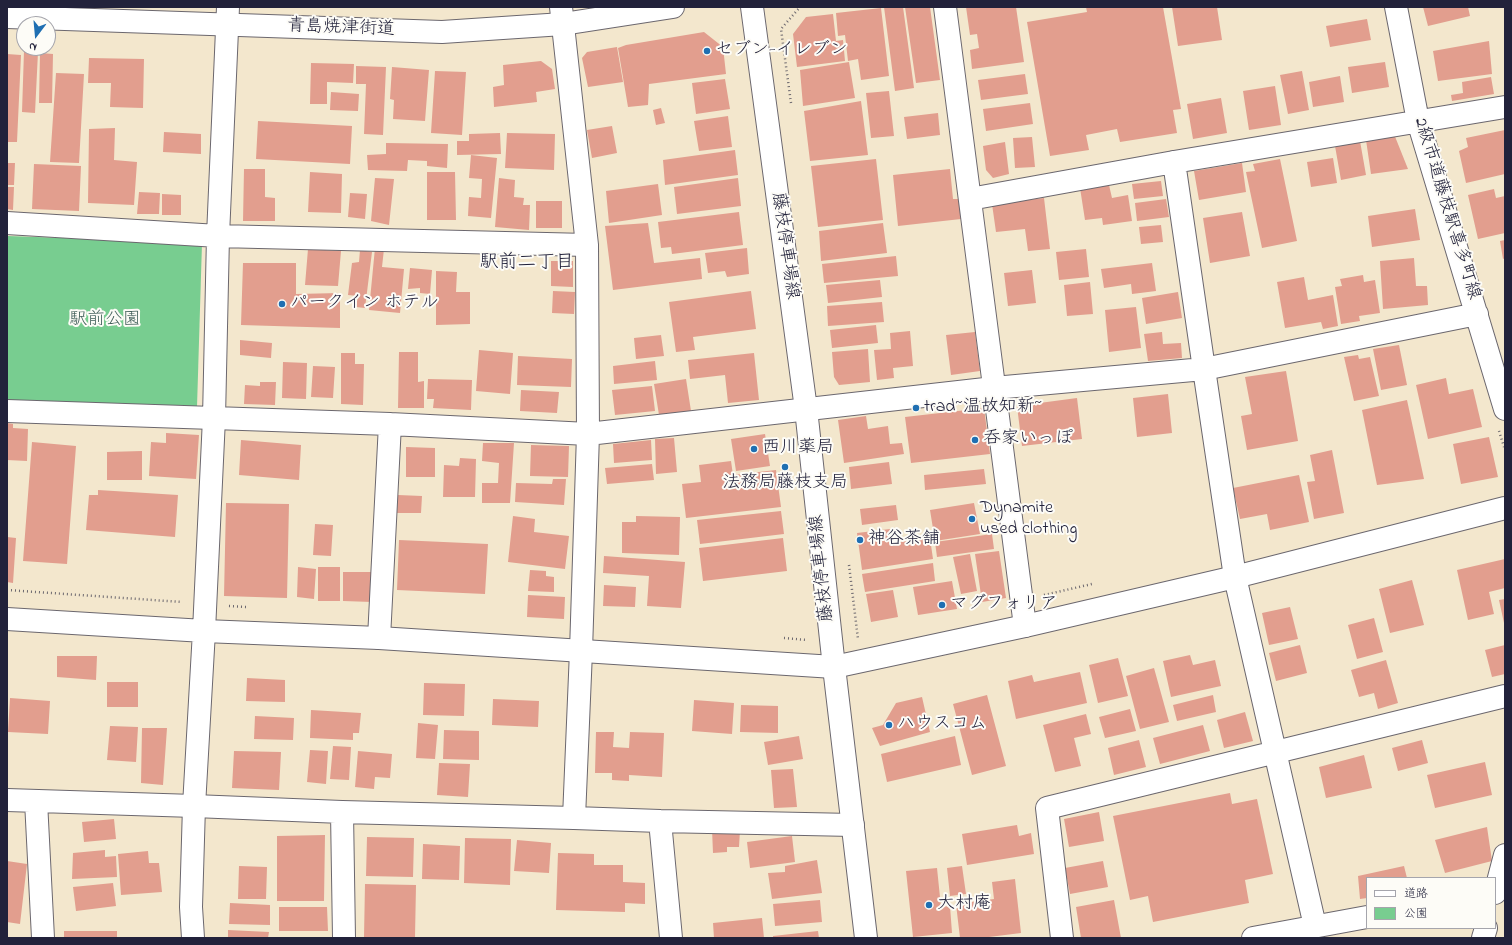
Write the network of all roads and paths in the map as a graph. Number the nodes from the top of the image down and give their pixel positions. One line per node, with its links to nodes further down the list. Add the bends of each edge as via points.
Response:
1 (673, 7): 6 (street, 青島焼津街道)
2 (752, 7): 18 (street, 藤枝停車場線)
3 (945, 7): 11 (street)
4 (1396, 7): 9 (street, 2級市道藤枝駅喜多町線)
5 (227, 16): 6 (street, 青島焼津街道, via 442,32); 7 (street, 青島焼津街道); 13 (street)
6 (562, 16): 14 (street)
7 (7, 17)
8 (1505, 107): 9 (street)
9 (1418, 121): 10 (street); 15 (street, 2級市道藤枝駅喜多町線)
10 (1174, 162): 11 (street); 16 (street)
11 (970, 199): 17 (street)
12 (7, 223): 13 (street)
13 (218, 236): 14 (street); 21 (street)
14 (587, 245): 23 (street)
15 (1477, 314): 16 (street); 19 (street, 2級市道藤枝駅喜多町線)
16 (1204, 369): 17 (street); 25 (street)
17 (994, 388): 18 (street); 28 (street)
18 (806, 409): 23 (street); 37 (street, 藤枝停車場線)
19 (1505, 409)
20 (7, 411): 21 (street)
21 (214, 418): 22 (street); 29 (street)
22 (390, 424): 23 (street); 34 (street)
23 (588, 434): 38 (street)
24 (1505, 508): 25 (street)
25 (1235, 577): 32 (street); 41 (street)
26 (1099, 582): 28 (path)
27 (7, 590): 29 (path)
28 (1022, 600): 32 (street)
29 (206, 604): 30 (path); 33 (street)
30 (253, 608)
31 (7, 619): 33 (street)
32 (1025, 626): 39 (street)
33 (204, 631): 34 (street); 44 (street)
34 (379, 638): 38 (street)
35 (782, 638): 37 (path)
36 (865, 639): 37 (path)
37 (831, 641): 39 (street, 藤枝停車場線)
38 (581, 650): 39 (street); 46 (street)
39 (834, 667): 48 (street, 藤枝停車場線)
40 (1505, 696): 41 (street)
41 (1275, 752): 52 (street); 58 (street, via 1047,808)
42 (7, 800): 43 (street)
43 (36, 801): 44 (street); 53 (street)
44 (194, 806): 45 (street); 54 (street, via 191,907)
45 (342, 812): 46 (street); 55 (street)
46 (574, 818): 47 (street)
47 (660, 821): 48 (street); 56 (street)
48 (852, 825): 57 (street, 藤枝停車場線)
49 (1505, 855): 50 (street)
50 (1496, 889)
51 (1366, 917): 52 (street)
52 (1315, 926): 59 (street)
53 (43, 938)
54 (193, 938)
55 (344, 938)
56 (671, 938)
57 (866, 938)
58 (1062, 938)
59 (1253, 938)

